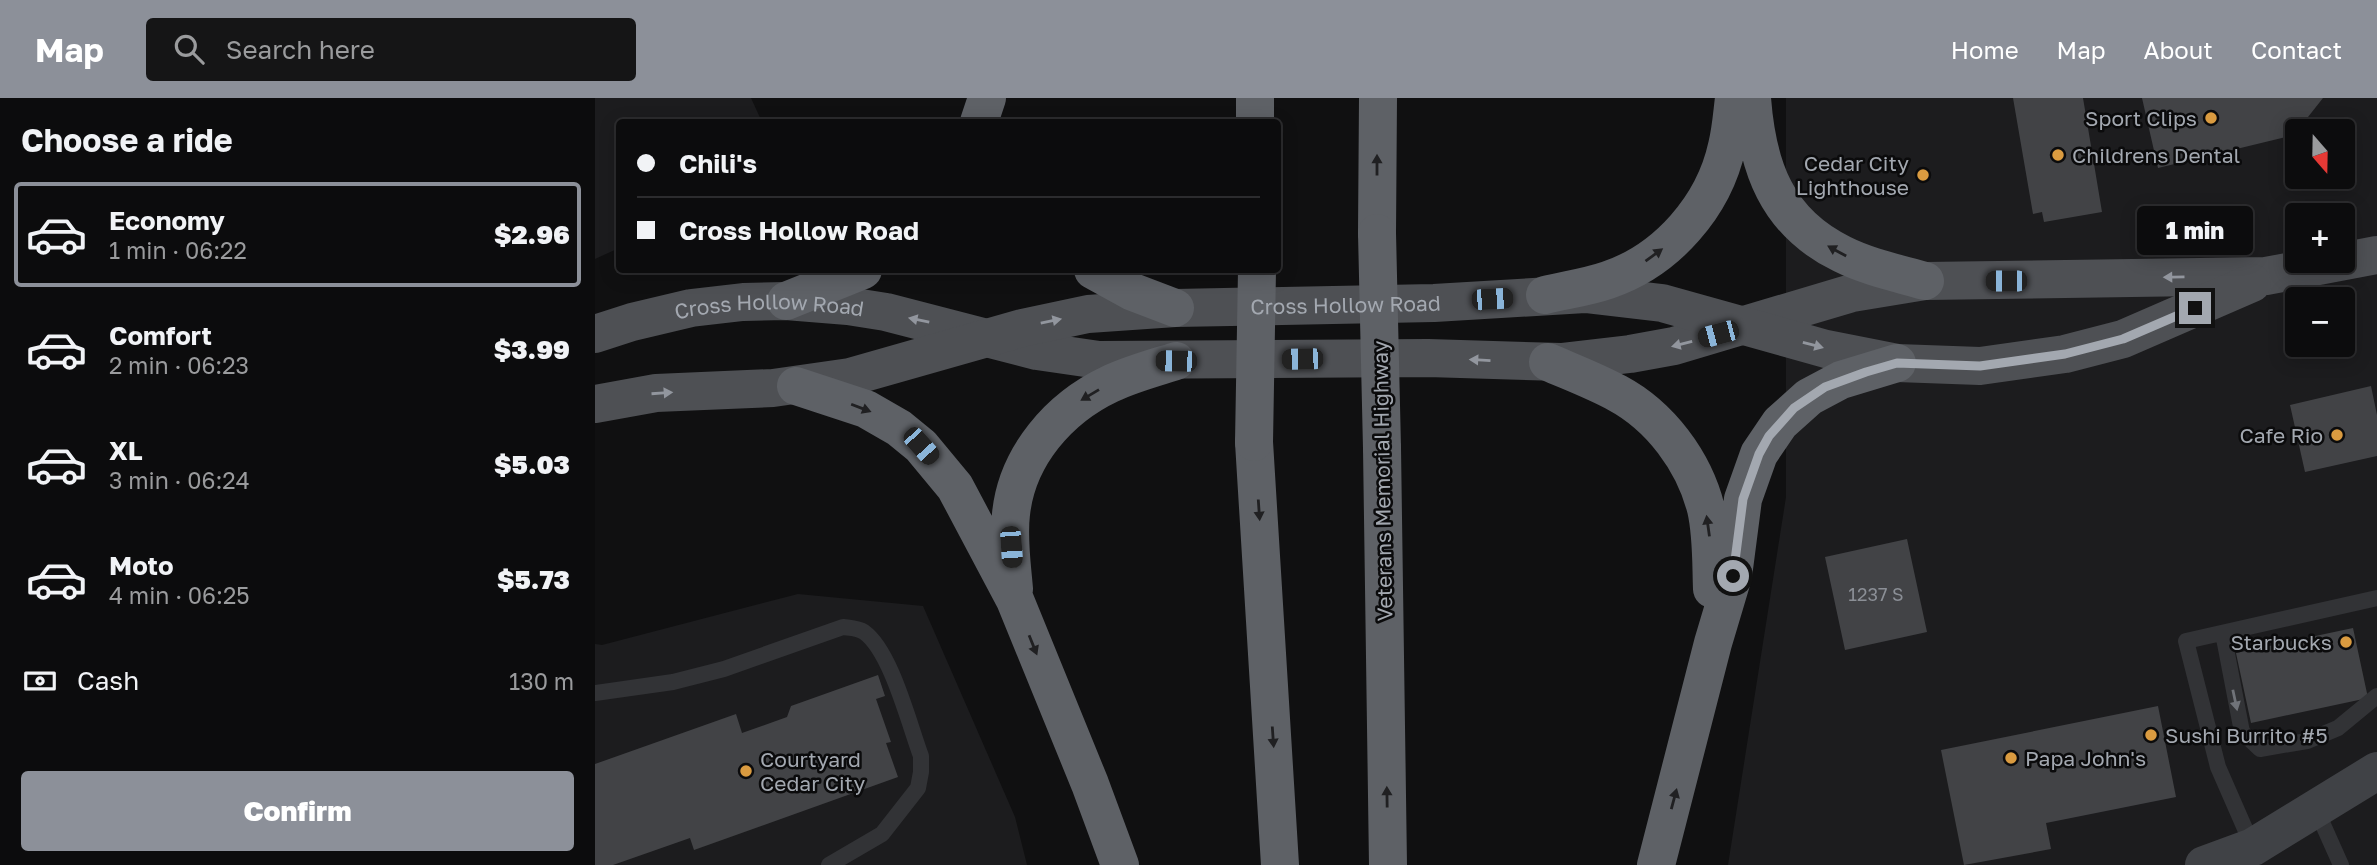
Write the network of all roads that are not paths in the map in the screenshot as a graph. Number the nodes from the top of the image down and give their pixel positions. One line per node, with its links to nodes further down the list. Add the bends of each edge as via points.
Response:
1 (987, 98): 7 (highway)
2 (1005, 98): 8 (highway)
3 (1255, 98): 9 (highway)
4 (1378, 98): 39 (highway, Veterans Memorial Highway, one-way to 4, bridge)
5 (1734, 98): 16 (highway, one-way to 5, via 1609,279 1645,262 1677,237 1700,208 1720,169)
6 (1752, 98): 15 (highway, one-way to 6, via 1842,254 1789,214 1762,163)
7 (980, 119)
8 (1007, 119)
9 (1255, 119)
10 (2377, 255): 14 (main road, Cross Hollow Road)
11 (856, 273): 17 (highway)
12 (1098, 273): 18 (highway)
13 (1257, 273): 38 (highway, one-way to 38, bridge, via 1254,442)
14 (2266, 276): 15 (main road, Cross Hollow Road, one-way to 15); 24 (main road, Cross Hollow Road, via 2123,339 2065,354 1980,366)
15 (1925, 281): 19 (main road, Cross Hollow Road, via 1852,293)
16 (1545, 295): 18 (main road, Cross Hollow Road, via 1434,303); 19 (main road, Cross Hollow Road, via 1598,294 1644,300)
17 (786, 301): 20 (main road, Cross Hollow Road, via 691,308); 21 (main road, Cross Hollow Road, one-way to 17, via 886,312)
18 (1175, 308): 21 (main road, Cross Hollow Road, one-way to 18, via 1075,316)
19 (1748, 325): 23 (main road, Cross Hollow Road, one-way to 23, via 1656,350); 24 (main road, Cross Hollow Road, one-way to 24, via 1826,349)
20 (595, 334)
21 (985, 338): 22 (main road, Cross Hollow Road, via 1074,357); 25 (main road, Cross Hollow Road, via 876,371)
22 (1176, 361): 23 (main road, Cross Hollow Road, one-way to 22, via 1428,358); 28 (highway, one-way to 28, via 1111,383 1083,399 1041,439 1019,481 1011,514)
23 (1548, 362): 30 (highway, one-way to 23, via 1709,530 1702,494 1688,463 1668,435 1632,402)
24 (1897, 363): 30 (highway, via 1825,387 1794,408 1769,436 1743,499 1733,576)
25 (796, 386): 26 (main road, Cross Hollow Road, one-way to 25, via 656,393); 28 (highway, one-way to 28, via 866,410 921,446 964,501)
26 (595, 404)
27 (2377, 598): 29 (lane)
28 (1014, 600): 37 (highway, one-way to 37)
29 (2223, 633): 32 (lane, one-way to 32, via 2242,732 2260,748 2307,741 2338,728); 35 (lane, via 2186,641 2218,767)
30 (1713, 643): 40 (highway, one-way to 30)
31 (595, 693): 36 (lane, via 673,682 843,627 865,633 887,661 921,756 921,772 918,788 882,834)
32 (2377, 696)
33 (2377, 771): 34 (main road)
34 (2316, 809): 35 (main road); 42 (lane)
35 (2253, 847): 41 (main road)
36 (829, 865)
37 (1120, 865)
38 (1280, 865)
39 (1388, 865)
40 (1656, 865)
41 (2204, 865)
42 (2341, 865)

